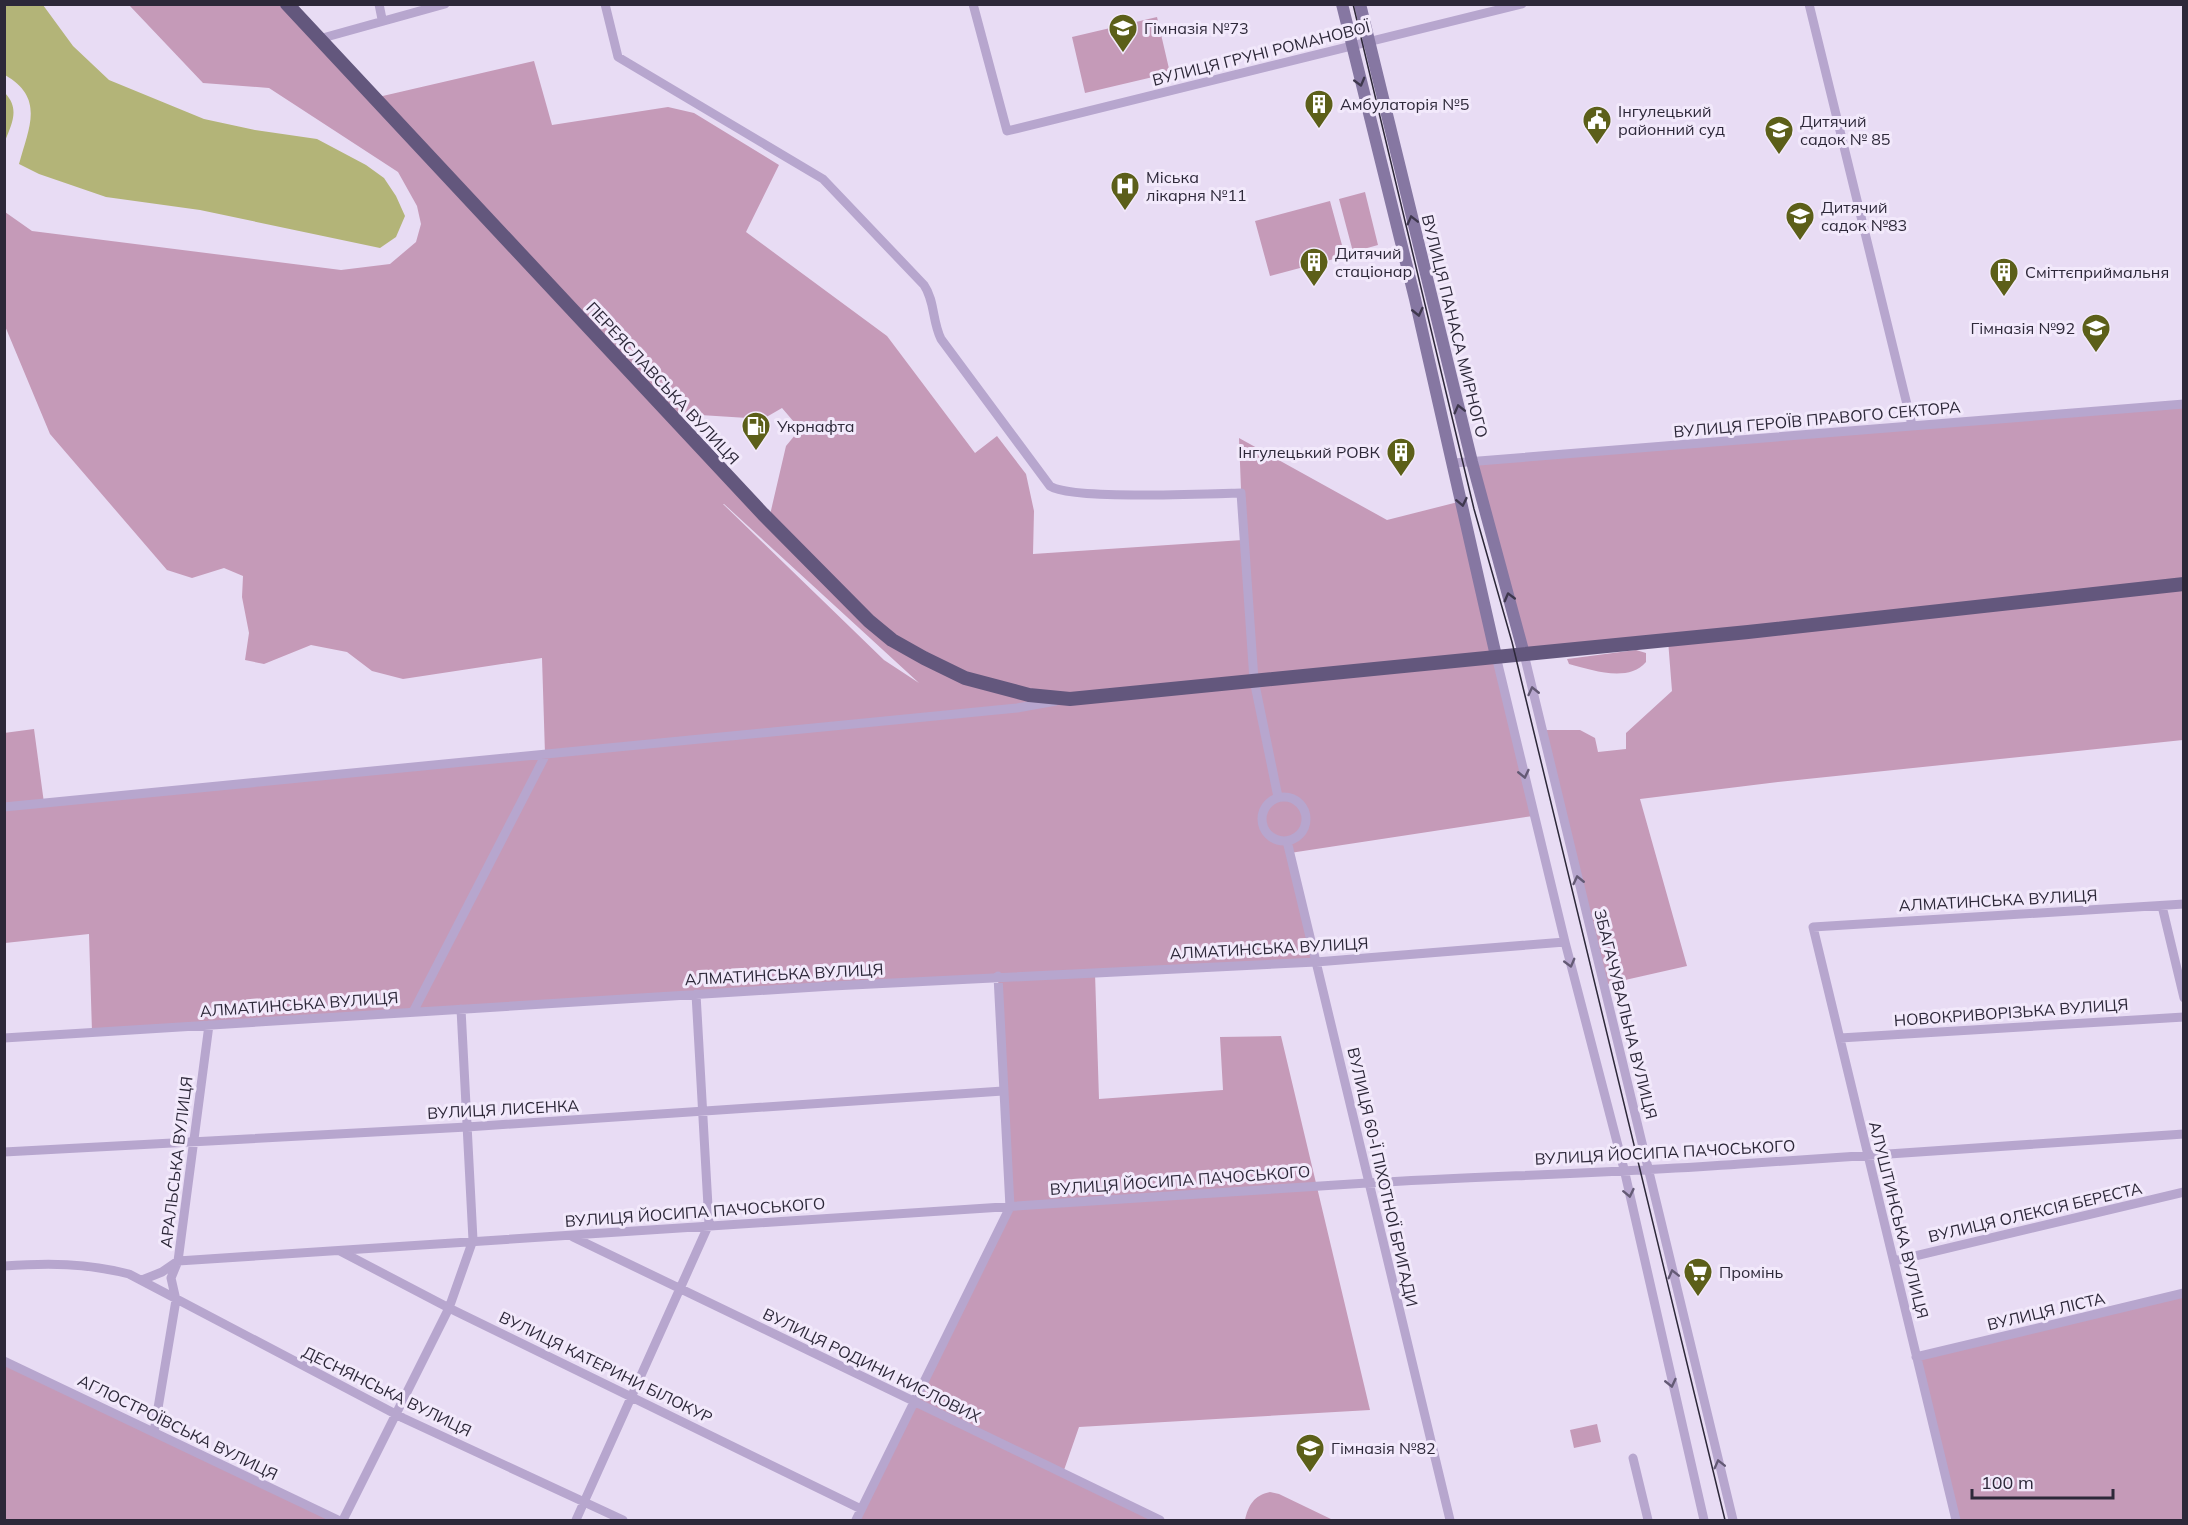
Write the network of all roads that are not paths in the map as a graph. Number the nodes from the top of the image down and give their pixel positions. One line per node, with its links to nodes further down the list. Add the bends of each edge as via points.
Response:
1 (287, 4): 11 (main road, ПЕРЕЯСЛАВСЬКА ВУЛИЦЯ)
2 (379, 4): 10 (street)
3 (445, 4): 10 (street)
4 (605, 4): 21 (street, via 618,57 823,179 924,285 931,296 940,339 1050,486 1076,493 1241,493)
5 (973, 4): 13 (street, ВУЛИЦЯ ГРУНІ РОМАНОВОЇ, via 1007,131)
6 (1342, 4): 13 (main road, ВУЛИЦЯ ПАНАСА МИРНОГО)
7 (1360, 4): 12 (main road, ВУЛИЦЯ ПАНАСА МИРНОГО)
8 (1522, 4): 12 (street, ВУЛИЦЯ ГРУНІ РОМАНОВОЇ)
9 (1809, 4): 15 (street)
10 (382, 20): 11 (street)
11 (319, 39): 22 (main road, ПЕРЕЯСЛАВСЬКА ВУЛИЦЯ, via 755,506 869,621 892,640 965,678 1029,695)
12 (1369, 42): 13 (street, ВУЛИЦЯ ГРУНІ РОМАНОВОЇ); 16 (main road, ВУЛИЦЯ ПАНАСА МИРНОГО, one-way to 12)
13 (1352, 46): 17 (main road, ВУЛИЦЯ ПАНАСА МИРНОГО, one-way to 17)
14 (2184, 404): 15 (street, ВУЛИЦЯ ГЕРОЇВ ПРАВОГО СЕКТОРА)
15 (1912, 426): 16 (street, ВУЛИЦЯ ГЕРОЇВ ПРАВОГО СЕКТОРА)
16 (1472, 462): 17 (street, ВУЛИЦЯ ГЕРОЇВ ПРАВОГО СЕКТОРА); 19 (main road, ВУЛИЦЯ ПАНАСА МИРНОГО, one-way to 16)
17 (1454, 463): 20 (main road, ВУЛИЦЯ ПАНАСА МИРНОГО, one-way to 20)
18 (2184, 584): 19 (main road, ПЕРЕЯСЛАВСЬКА ВУЛИЦЯ)
19 (1524, 654): 20 (main road, ПЕРЕЯСЛАВСЬКА ВУЛИЦЯ); 49 (street, ЗБАГАЧУВАЛЬНА ВУЛИЦЯ, one-way to 19)
20 (1496, 656): 21 (main road, ПЕРЕЯСЛАВСЬКА ВУЛИЦЯ); 30 (street, one-way to 30)
21 (1254, 680): 22 (main road, ПЕРЕЯСЛАВСЬКА ВУЛИЦЯ); 24 (street)
22 (1070, 699): 23 (street, via 1017,708)
23 (546, 754): 25 (street); 36 (street)
24 (1278, 797): 26 (street, via 1266,806 1262,822 1268,835); 26 (street, via 1294,799 1306,814 1302,832)
25 (4, 807)
26 (1287, 841): 31 (street, ВУЛИЦЯ 60-Ї ПІХОТНОЇ БРИГАДИ)
27 (2184, 904): 28 (street, АЛМАТИНСЬКА ВУЛИЦЯ)
28 (2162, 906): 29 (street, АЛМАТИНСЬКА ВУЛИЦЯ); 34 (street)
29 (1813, 927): 40 (street, АЛУШТИНСЬКА ВУЛИЦЯ)
30 (1565, 942): 31 (street, АЛМАТИНСЬКА ВУЛИЦЯ); 48 (street, one-way to 48)
31 (1316, 962): 32 (street, АЛМАТИНСЬКА ВУЛИЦЯ); 50 (street, ВУЛИЦЯ 60-Ї ПІХОТНОЇ БРИГАДИ)
32 (998, 976): 33 (street, АЛМАТИНСЬКА ВУЛИЦЯ); 41 (street)
33 (696, 994): 35 (street, АЛМАТИНСЬКА ВУЛИЦЯ); 42 (street)
34 (2184, 999)
35 (461, 1009): 36 (street, АЛМАТИНСЬКА ВУЛИЦЯ); 43 (street)
36 (413, 1012): 38 (street, АЛМАТИНСЬКА ВУЛИЦЯ)
37 (2184, 1017): 40 (street, НОВОКРИВОРІЗЬКА ВУЛИЦЯ)
38 (209, 1025): 39 (street, АЛМАТИНСЬКА ВУЛИЦЯ); 45 (street, АРАЛЬСЬКА ВУЛИЦЯ)
39 (4, 1038)
40 (1840, 1038): 47 (street, АЛУШТИНСЬКА ВУЛИЦЯ)
41 (1003, 1091): 42 (street, ВУЛИЦЯ ЛИСЕНКА); 52 (street)
42 (705, 1112): 43 (street, ВУЛИЦЯ ЛИСЕНКА); 53 (street)
43 (467, 1127): 45 (street, ВУЛИЦЯ ЛИСЕНКА); 55 (street)
44 (2184, 1134): 47 (street, ВУЛИЦЯ ЙОСИПА ПАЧОСЬКОГО)
45 (194, 1140): 46 (street, ВУЛИЦЯ ЛИСЕНКА); 57 (street, АРАЛЬСЬКА ВУЛИЦЯ)
46 (4, 1152)
47 (1867, 1153): 49 (street, ВУЛИЦЯ ЙОСИПА ПАЧОСЬКОГО); 58 (street, АЛУШТИНСЬКА ВУЛИЦЯ)
48 (1624, 1169): 49 (street, ВУЛИЦЯ ЙОСИПА ПАЧОСЬКОГО); 50 (street, ВУЛИЦЯ ЙОСИПА ПАЧОСЬКОГО); 82 (street, one-way to 82)
49 (1648, 1169): 83 (street, ЗБАГАЧУВАЛЬНА ВУЛИЦЯ, one-way to 49)
50 (1369, 1183): 52 (street, ВУЛИЦЯ ЙОСИПА ПАЧОСЬКОГО); 80 (street, ВУЛИЦЯ 60-Ї ПІХОТНОЇ БРИГАДИ)
51 (2184, 1192): 58 (street, ВУЛИЦЯ ОЛЕКСІЯ БЕРЕСТА)
52 (1010, 1207): 53 (street, ВУЛИЦЯ ЙОСИПА ПАЧОСЬКОГО); 68 (street)
53 (710, 1224): 54 (street, ВУЛИЦЯ ЙОСИПА ПАЧОСЬКОГО); 61 (street)
54 (571, 1236): 55 (street, ВУЛИЦЯ ЙОСИПА ПАЧОСЬКОГО); 61 (street, ВУЛИЦЯ РОДИНИ КИСЛОВИХ)
55 (473, 1240): 56 (street, ВУЛИЦЯ ЙОСИПА ПАЧОСЬКОГО); 64 (street)
56 (338, 1250): 57 (street, ВУЛИЦЯ ЙОСИПА ПАЧОСЬКОГО); 64 (street, ВУЛИЦЯ КАТЕРИНИ БІЛОКУР)
57 (178, 1261): 60 (street, АРАЛЬСЬКА ВУЛИЦЯ); 63 (street, via 171,1278)
58 (1894, 1261): 65 (street, АЛУШТИНСЬКА ВУЛИЦЯ)
59 (4, 1266): 60 (street, via 73,1263 100,1266)
60 (142, 1280): 63 (street, ДЕСНЯНСЬКА ВУЛИЦЯ)
61 (681, 1289): 67 (street); 68 (street, ВУЛИЦЯ РОДИНИ КИСЛОВИХ)
62 (2184, 1293): 65 (street, ВУЛИЦЯ ЛІСТА)
63 (176, 1300): 69 (street, ДЕСНЯНСЬКА ВУЛИЦЯ); 70 (street)
64 (449, 1308): 67 (street, ВУЛИЦЯ КАТЕРИНИ БІЛОКУР); 69 (street)
65 (1916, 1357): 84 (street, АЛУШТИНСЬКА ВУЛИЦЯ)
66 (4, 1361): 70 (street, АГЛОСТРОЇВСЬКА ВУЛИЦЯ)
67 (633, 1397): 72 (street); 73 (street, ВУЛИЦЯ КАТЕРИНИ БІЛОКУР)
68 (914, 1402): 73 (street); 79 (street, ВУЛИЦЯ РОДИНИ КИСЛОВИХ)
69 (396, 1414): 72 (street, ДЕСНЯНСЬКА ВУЛИЦЯ); 75 (street)
70 (154, 1432): 74 (street, АГЛОСТРОЇВСЬКА ВУЛИЦЯ)
71 (1633, 1458): 81 (street)
72 (586, 1502): 76 (street); 77 (street, ДЕСНЯНСЬКА ВУЛИЦЯ)
73 (861, 1509): 78 (street)
74 (338, 1521)
75 (344, 1521)
76 (576, 1521)
77 (623, 1521)
78 (856, 1521)
79 (1160, 1521)
80 (1450, 1521)
81 (1648, 1521)
82 (1704, 1521)
83 (1733, 1521)
84 (1956, 1521)

